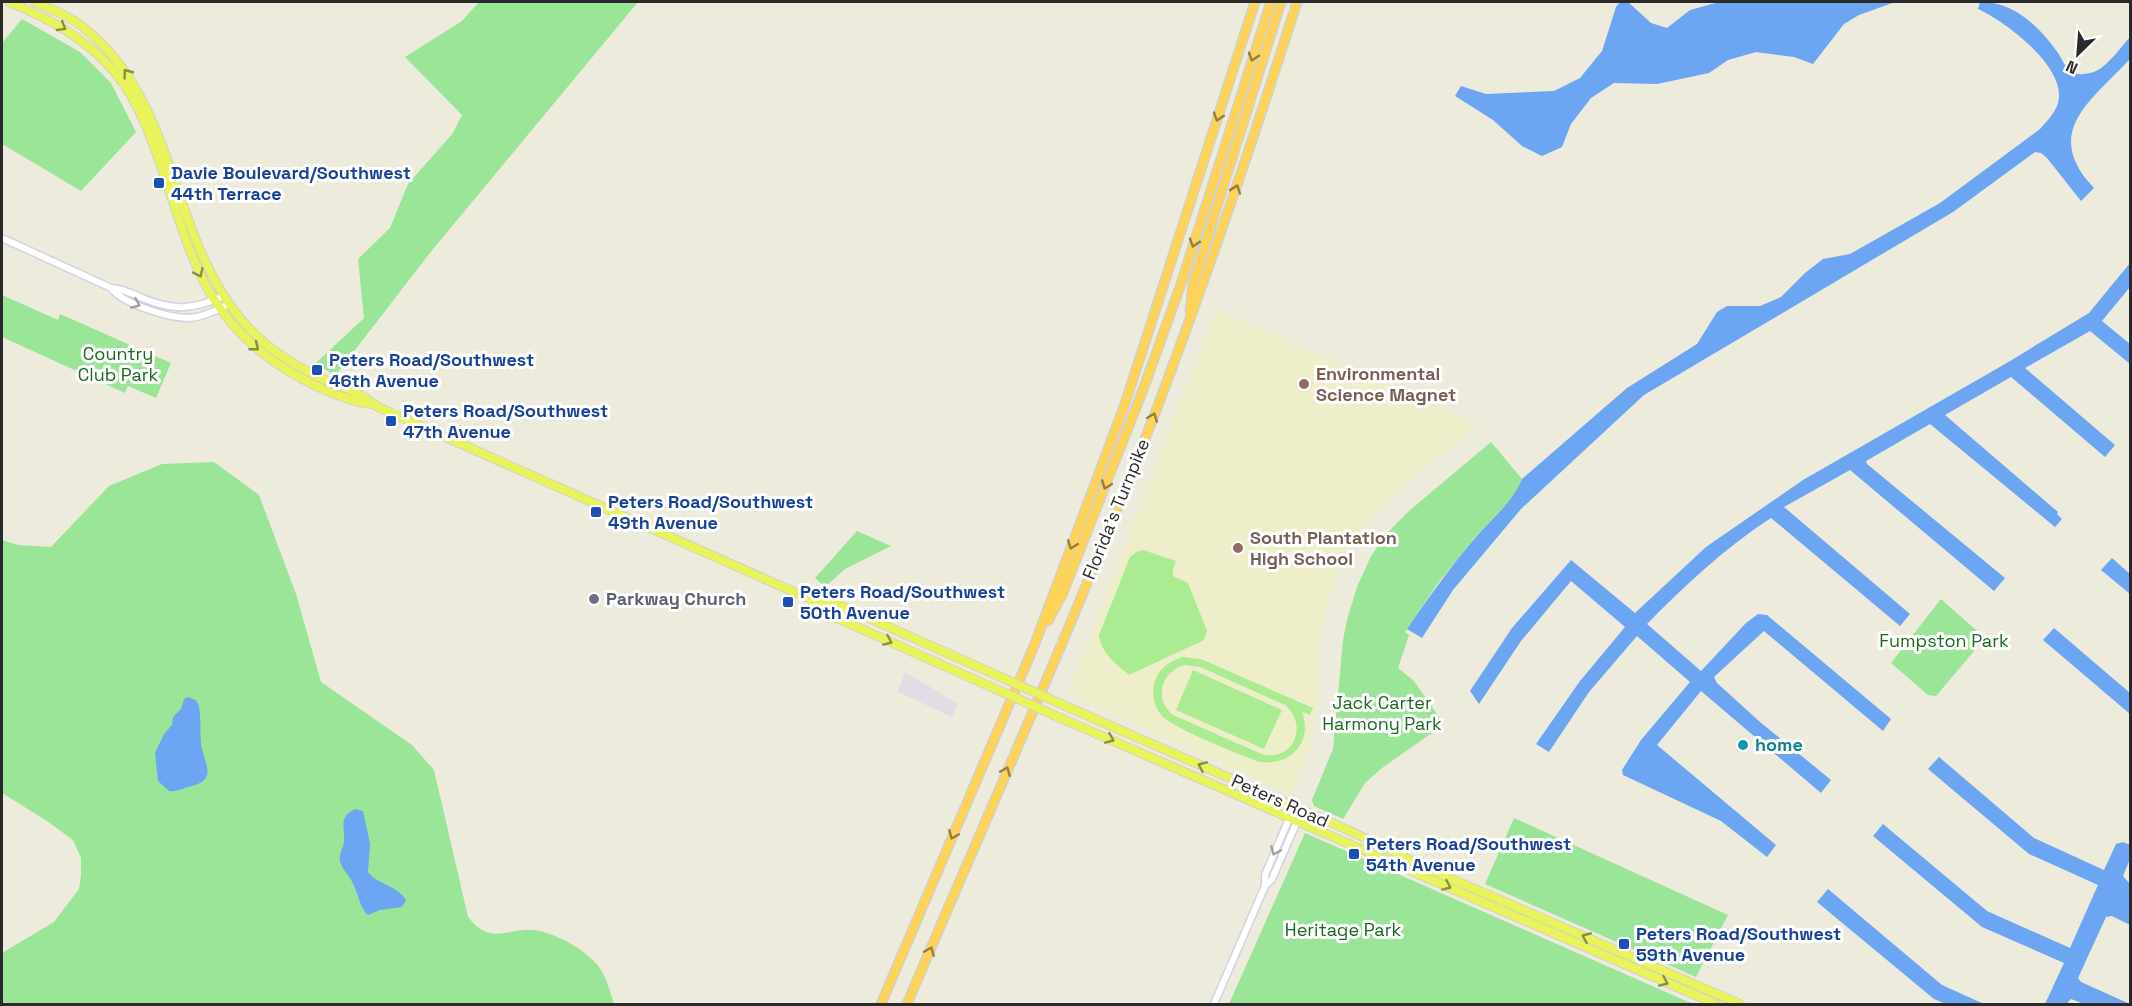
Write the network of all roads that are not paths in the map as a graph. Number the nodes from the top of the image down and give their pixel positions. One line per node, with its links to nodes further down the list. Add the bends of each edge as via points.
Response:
1 (9, 2): 7 (main road, one-way to 7, via 78,38 117,75 146,124)
2 (35, 2): 9 (main road, one-way to 2, via 151,115 132,80 83,27)
3 (1255, 2): 18 (highway, Florida's Turnpike, one-way to 18, via 1125,404)
4 (1271, 2): 18 (highway, one-way to 18, via 1143,390 1062,595)
5 (1281, 2): 15 (highway, via 1193,283)
6 (1297, 2): 15 (highway, Florida's Turnpike, one-way to 6)
7 (180, 221): 9 (main road); 12 (main road, Peters Road, one-way to 12, via 200,276)
8 (2, 238): 10 (street)
9 (198, 246): 11 (main road, Peters Road)
10 (111, 288): 12 (street, via 121,288 173,308 185,309); 14 (street, one-way to 14, via 132,302 175,317 190,318)
11 (224, 296): 12 (street); 13 (main road, Peters Road)
12 (214, 300): 14 (main road, Peters Road)
13 (229, 304): 14 (street); 16 (main road, Peters Road, via 261,341 280,355)
14 (219, 309): 16 (main road, Peters Road, one-way to 16, via 245,340 270,360 354,402)
15 (1189, 324): 25 (highway, Florida's Turnpike, one-way to 15, via 1098,554)
16 (373, 404): 17 (main road, Peters Road)
17 (819, 603): 19 (main road, Peters Road, one-way to 17, bridge, via 835,603); 21 (main road, Peters Road, one-way to 21, bridge, via 828,614)
18 (1034, 646): 24 (highway, Florida's Turnpike, one-way to 24)
19 (1293, 807): 20 (main road, Peters Road); 21 (street)
20 (1302, 810): 22 (street); 28 (main road, Peters Road, one-way to 20)
21 (1289, 817): 22 (main road, Peters Road); 23 (street, one-way to 23, via 1265,875)
22 (1298, 820): 23 (street, via 1272,879); 27 (main road, Peters Road, one-way to 27)
23 (1265, 886): 26 (street)
24 (881, 1005)
25 (907, 1005)
26 (1214, 1005)
27 (1716, 1005)
28 (1740, 1005)

